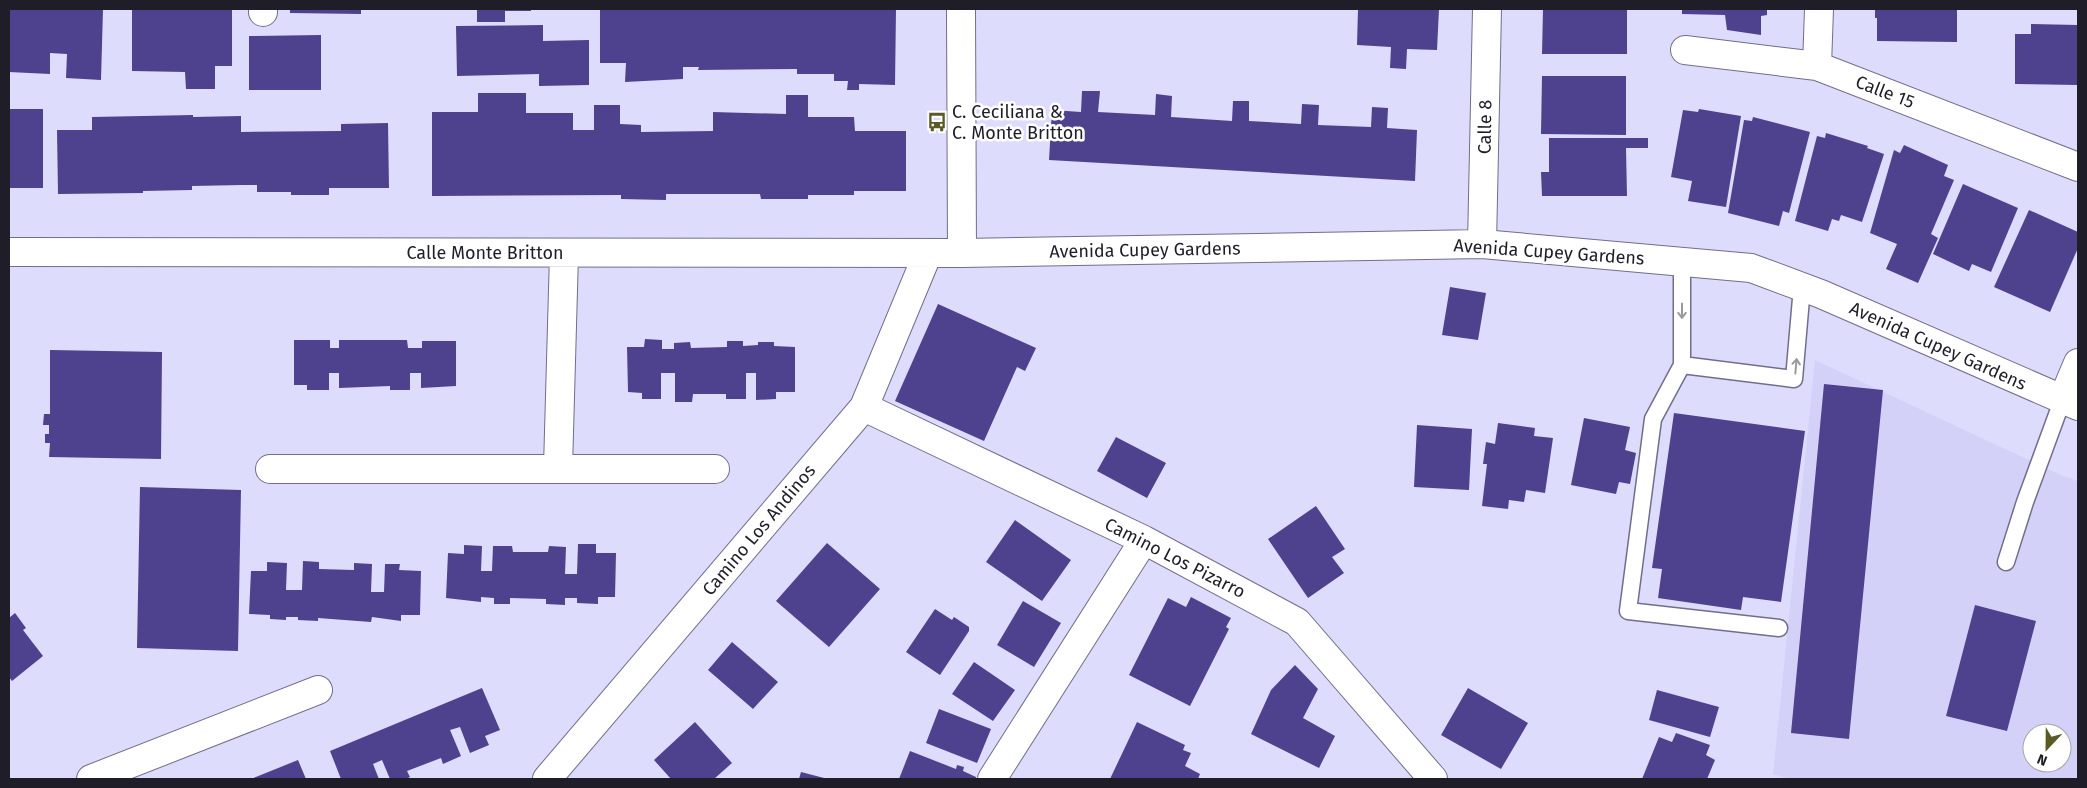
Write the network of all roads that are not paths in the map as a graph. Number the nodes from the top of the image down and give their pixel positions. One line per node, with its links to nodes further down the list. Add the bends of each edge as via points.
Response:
1 (961, 9): 10 (street)
2 (1487, 9): 7 (street, Calle 8)
3 (1819, 9): 5 (street)
4 (1685, 50): 5 (street, Calle 15)
5 (1818, 66): 6 (street, Calle 15)
6 (2078, 167)
7 (1482, 244): 10 (street, Avenida Cupey Gardens); 12 (street, Avenida Cupey Gardens)
8 (9, 252): 11 (street, Calle Monte Britton)
9 (928, 253): 10 (street, Calle Monte Britton); 11 (street, Calle Monte Britton); 17 (street, Camino Los Andinos)
10 (962, 253)
11 (564, 254): 18 (street)
12 (1682, 262): 13 (street, Avenida Cupey Gardens, via 1751,268); 15 (lane, one-way to 15)
13 (1802, 287): 15 (lane, one-way to 13, via 1794,379); 16 (street, Avenida Cupey Gardens)
14 (2078, 363): 16 (street)
15 (1682, 365): 23 (lane, via 1653,420 1628,611)
16 (2070, 403): 22 (lane, via 2025,502)
17 (864, 407): 21 (street, Camino Los Pizarro); 26 (street, Camino Los Andinos)
18 (558, 468): 19 (street); 20 (street)
19 (270, 469)
20 (716, 470)
21 (1144, 540): 27 (street); 28 (street, Camino Los Pizarro, via 1297,622)
22 (2006, 562)
23 (1779, 628)
24 (318, 690): 25 (street)
25 (91, 779)
26 (547, 779)
27 (992, 779)
28 (1433, 779)

